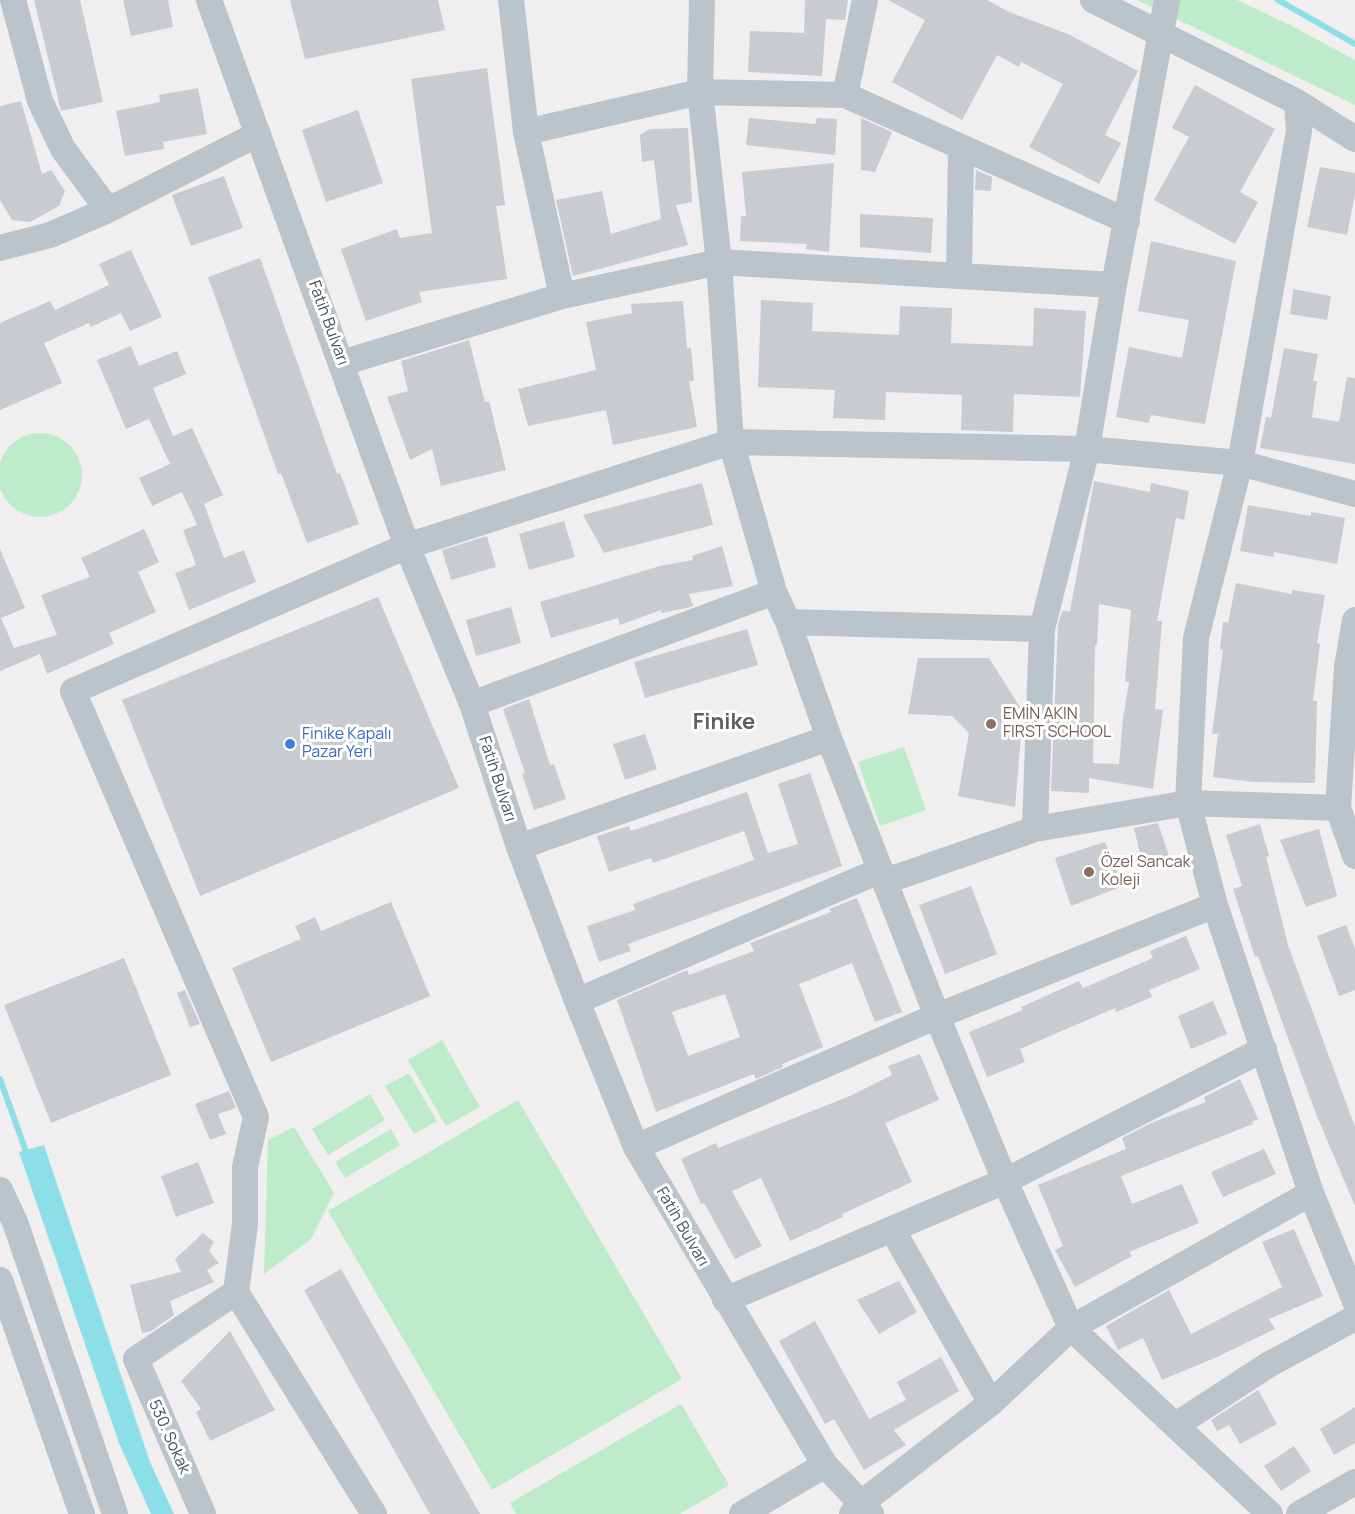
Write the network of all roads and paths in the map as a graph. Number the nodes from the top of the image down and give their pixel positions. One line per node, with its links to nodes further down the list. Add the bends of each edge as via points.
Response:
1 (13, 0): 17 (street, via 40,101 63,149)
2 (208, 0): 14 (street, Fatih Bulvarı)
3 (511, 0): 13 (street)
4 (702, 0): 9 (street)
5 (865, 0): 10 (street)
6 (1093, 0): 8 (street)
7 (1167, 0): 8 (street)
8 (1162, 34): 11 (street); 18 (street)
9 (700, 92): 10 (street); 13 (street); 20 (street)
10 (845, 95): 16 (street)
11 (1297, 102): 12 (street); 15 (street); 27 (street, via 1299,131)
12 (1355, 129)
13 (526, 132): 23 (street)
14 (258, 134): 17 (street); 24 (street, Fatih Bulvarı)
15 (1355, 139)
16 (961, 147): 18 (street); 21 (street)
17 (108, 210): 19 (street, via 50,235)
18 (1127, 221): 22 (street)
19 (0, 248)
20 (719, 262): 21 (street); 23 (street); 25 (street)
21 (959, 276): 22 (street)
22 (1114, 285): 26 (street)
23 (562, 296): 24 (street)
24 (342, 363): 29 (street, Fatih Bulvarı)
25 (731, 442): 26 (street); 29 (street); 30 (street)
26 (1087, 449): 27 (street); 33 (street)
27 (1240, 463): 28 (street); 36 (street, via 1196,638)
28 (1355, 494)
29 (407, 546): 34 (street, Fatih Bulvarı); 53 (street, via 73,691 256,1117 245,1167 244,1224)
30 (774, 592): 32 (street); 34 (street)
31 (1355, 620): 37 (street, via 1347,667)
32 (788, 622): 33 (street); 35 (street)
33 (1042, 629): 38 (street)
34 (472, 704): 39 (street, Fatih Bulvarı)
35 (829, 738): 39 (street); 41 (street)
36 (1188, 803): 37 (street); 38 (street); 42 (street)
37 (1338, 808): 40 (street)
38 (1035, 829): 41 (street)
39 (519, 847): 43 (street, Fatih Bulvarı)
40 (1355, 856)
41 (884, 875): 43 (street); 44 (street)
42 (1215, 905): 44 (street); 45 (street)
43 (577, 1001): 46 (street, Fatih Bulvarı)
44 (937, 1016): 46 (street); 47 (street)
45 (1264, 1049): 47 (street); 49 (street)
46 (636, 1147): 54 (street, Fatih Bulvarı)
47 (1005, 1181): 50 (street); 57 (street)
48 (0, 1190): 64 (street, via 15,1222)
49 (1311, 1193): 51 (street); 57 (street)
50 (892, 1229): 54 (street); 58 (street)
51 (1345, 1250): 55 (street)
52 (0, 1280): 63 (street)
53 (236, 1292): 65 (street, 530. Sokak, via 136,1359); 66 (street)
54 (725, 1300): 60 (street, Fatih Bulvarı)
55 (1355, 1301)
56 (1355, 1318): 59 (street, via 1268,1365)
57 (1071, 1328): 58 (street); 59 (street)
58 (991, 1403): 62 (street)
59 (1176, 1425): 68 (street)
60 (825, 1466): 62 (street, Fatih Bulvarı); 67 (street)
61 (1355, 1482): 69 (street)
62 (861, 1511)
63 (82, 1514)
64 (115, 1514)
65 (203, 1514)
66 (374, 1514)
67 (742, 1514)
68 (1270, 1514)
69 (1299, 1514)

